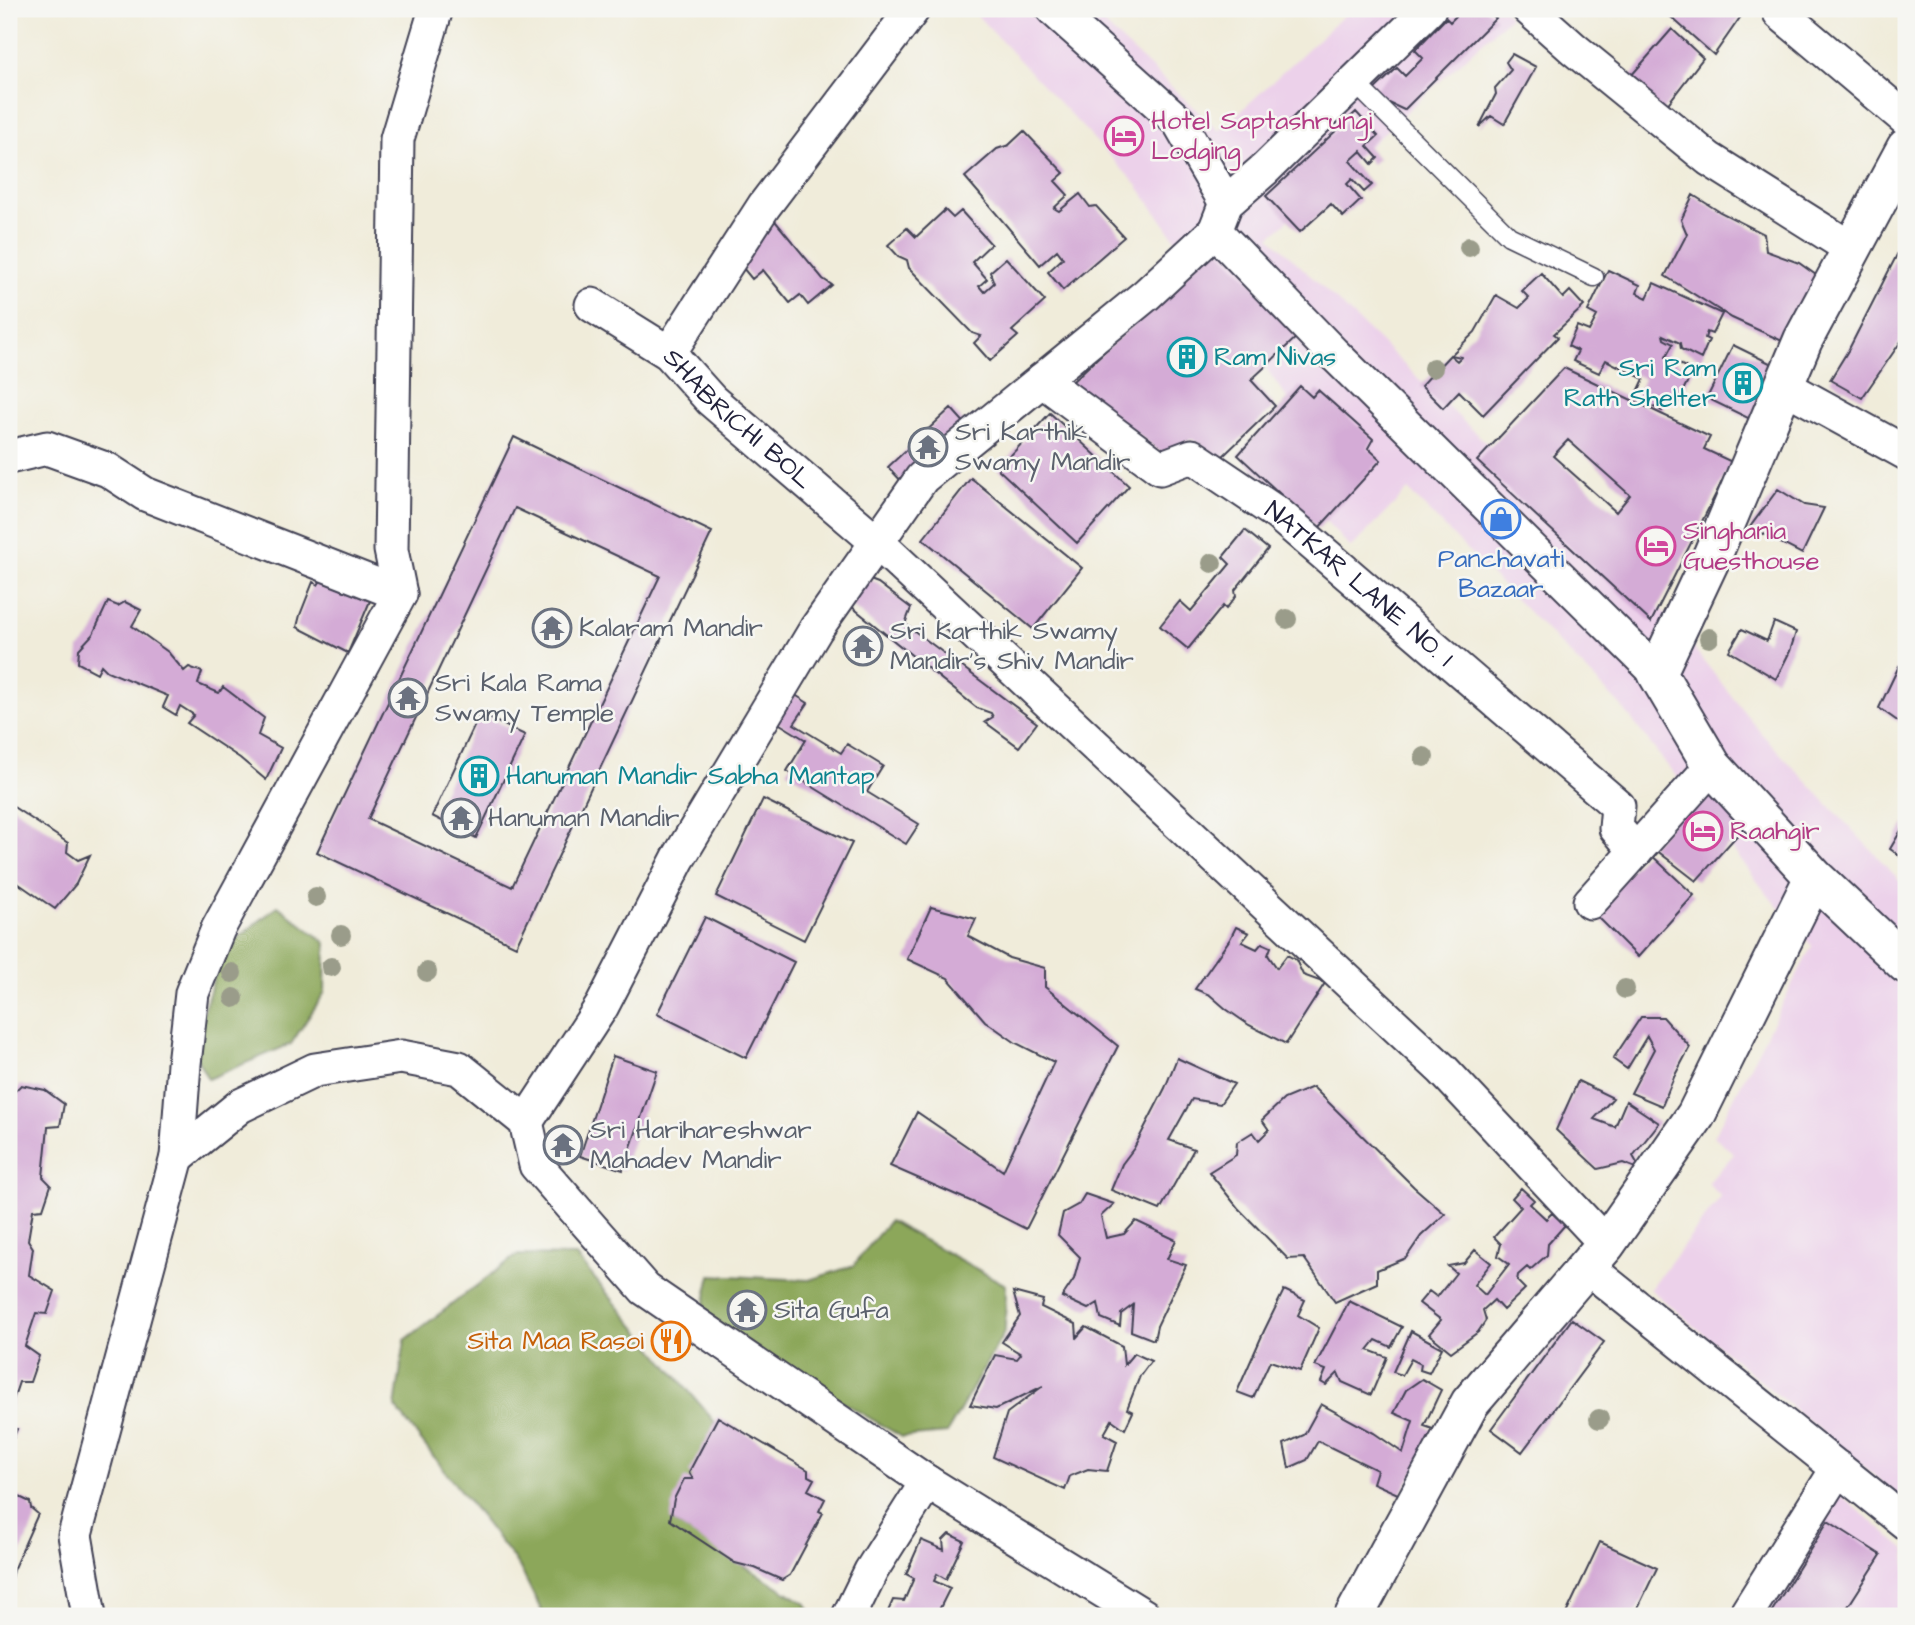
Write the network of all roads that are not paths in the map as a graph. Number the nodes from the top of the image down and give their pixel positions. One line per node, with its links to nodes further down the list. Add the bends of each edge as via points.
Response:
1 (436, 9): 20 (street, via 397,139 391,550)
2 (913, 9): 14 (street, via 764,206)
3 (1053, 9): 10 (street, via 1179,122)
4 (1429, 9): 7 (street)
5 (1529, 9): 11 (street, via 1709,159)
6 (1780, 13): 8 (street)
7 (1354, 82): 10 (street); 12 (lane, via 1509,236)
8 (1906, 119)
9 (1904, 159): 11 (street)
10 (1221, 217): 15 (street, via 1146,295); 21 (street, via 1351,370)
11 (1852, 249): 16 (street)
12 (1594, 277)
13 (592, 305): 14 (street, SHABRICHI BOL)
14 (669, 353): 19 (street, SHABRICHI BOL, via 710,400)
15 (1042, 380): 19 (street, via 922,478); 23 (street, NATKAR LANE NO. 1, via 1160,468 1192,456 1278,514 1618,806 1616,828)
16 (1784, 386): 17 (street); 21 (street)
17 (1906, 453)
18 (9, 457): 20 (street, via 47,448 108,470 145,494)
19 (877, 542): 27 (street, via 816,629 678,859 602,1006); 29 (street, SHABRICHI BOL, via 1443,1070)
20 (400, 594): 28 (street, via 218,929 192,993)
21 (1657, 673): 22 (street)
22 (1712, 766): 23 (street); 24 (street)
23 (1636, 851): 25 (street)
24 (1814, 877): 26 (street); 29 (street, via 1696,1115)
25 (1590, 902)
26 (1906, 964)
27 (526, 1122): 28 (street, via 459,1068 401,1057 314,1070 240,1107); 31 (street, via 536,1165 645,1289)
28 (177, 1157): 33 (street, via 75,1535)
29 (1597, 1256): 30 (street, SHABRICHI BOL); 36 (street, via 1470,1403)
30 (1838, 1468): 32 (street, SHABRICHI BOL); 37 (street)
31 (927, 1482): 34 (street); 35 (street)
32 (1906, 1523)
33 (89, 1616)
34 (849, 1616)
35 (1144, 1616)
36 (1354, 1616)
37 (1745, 1616)

